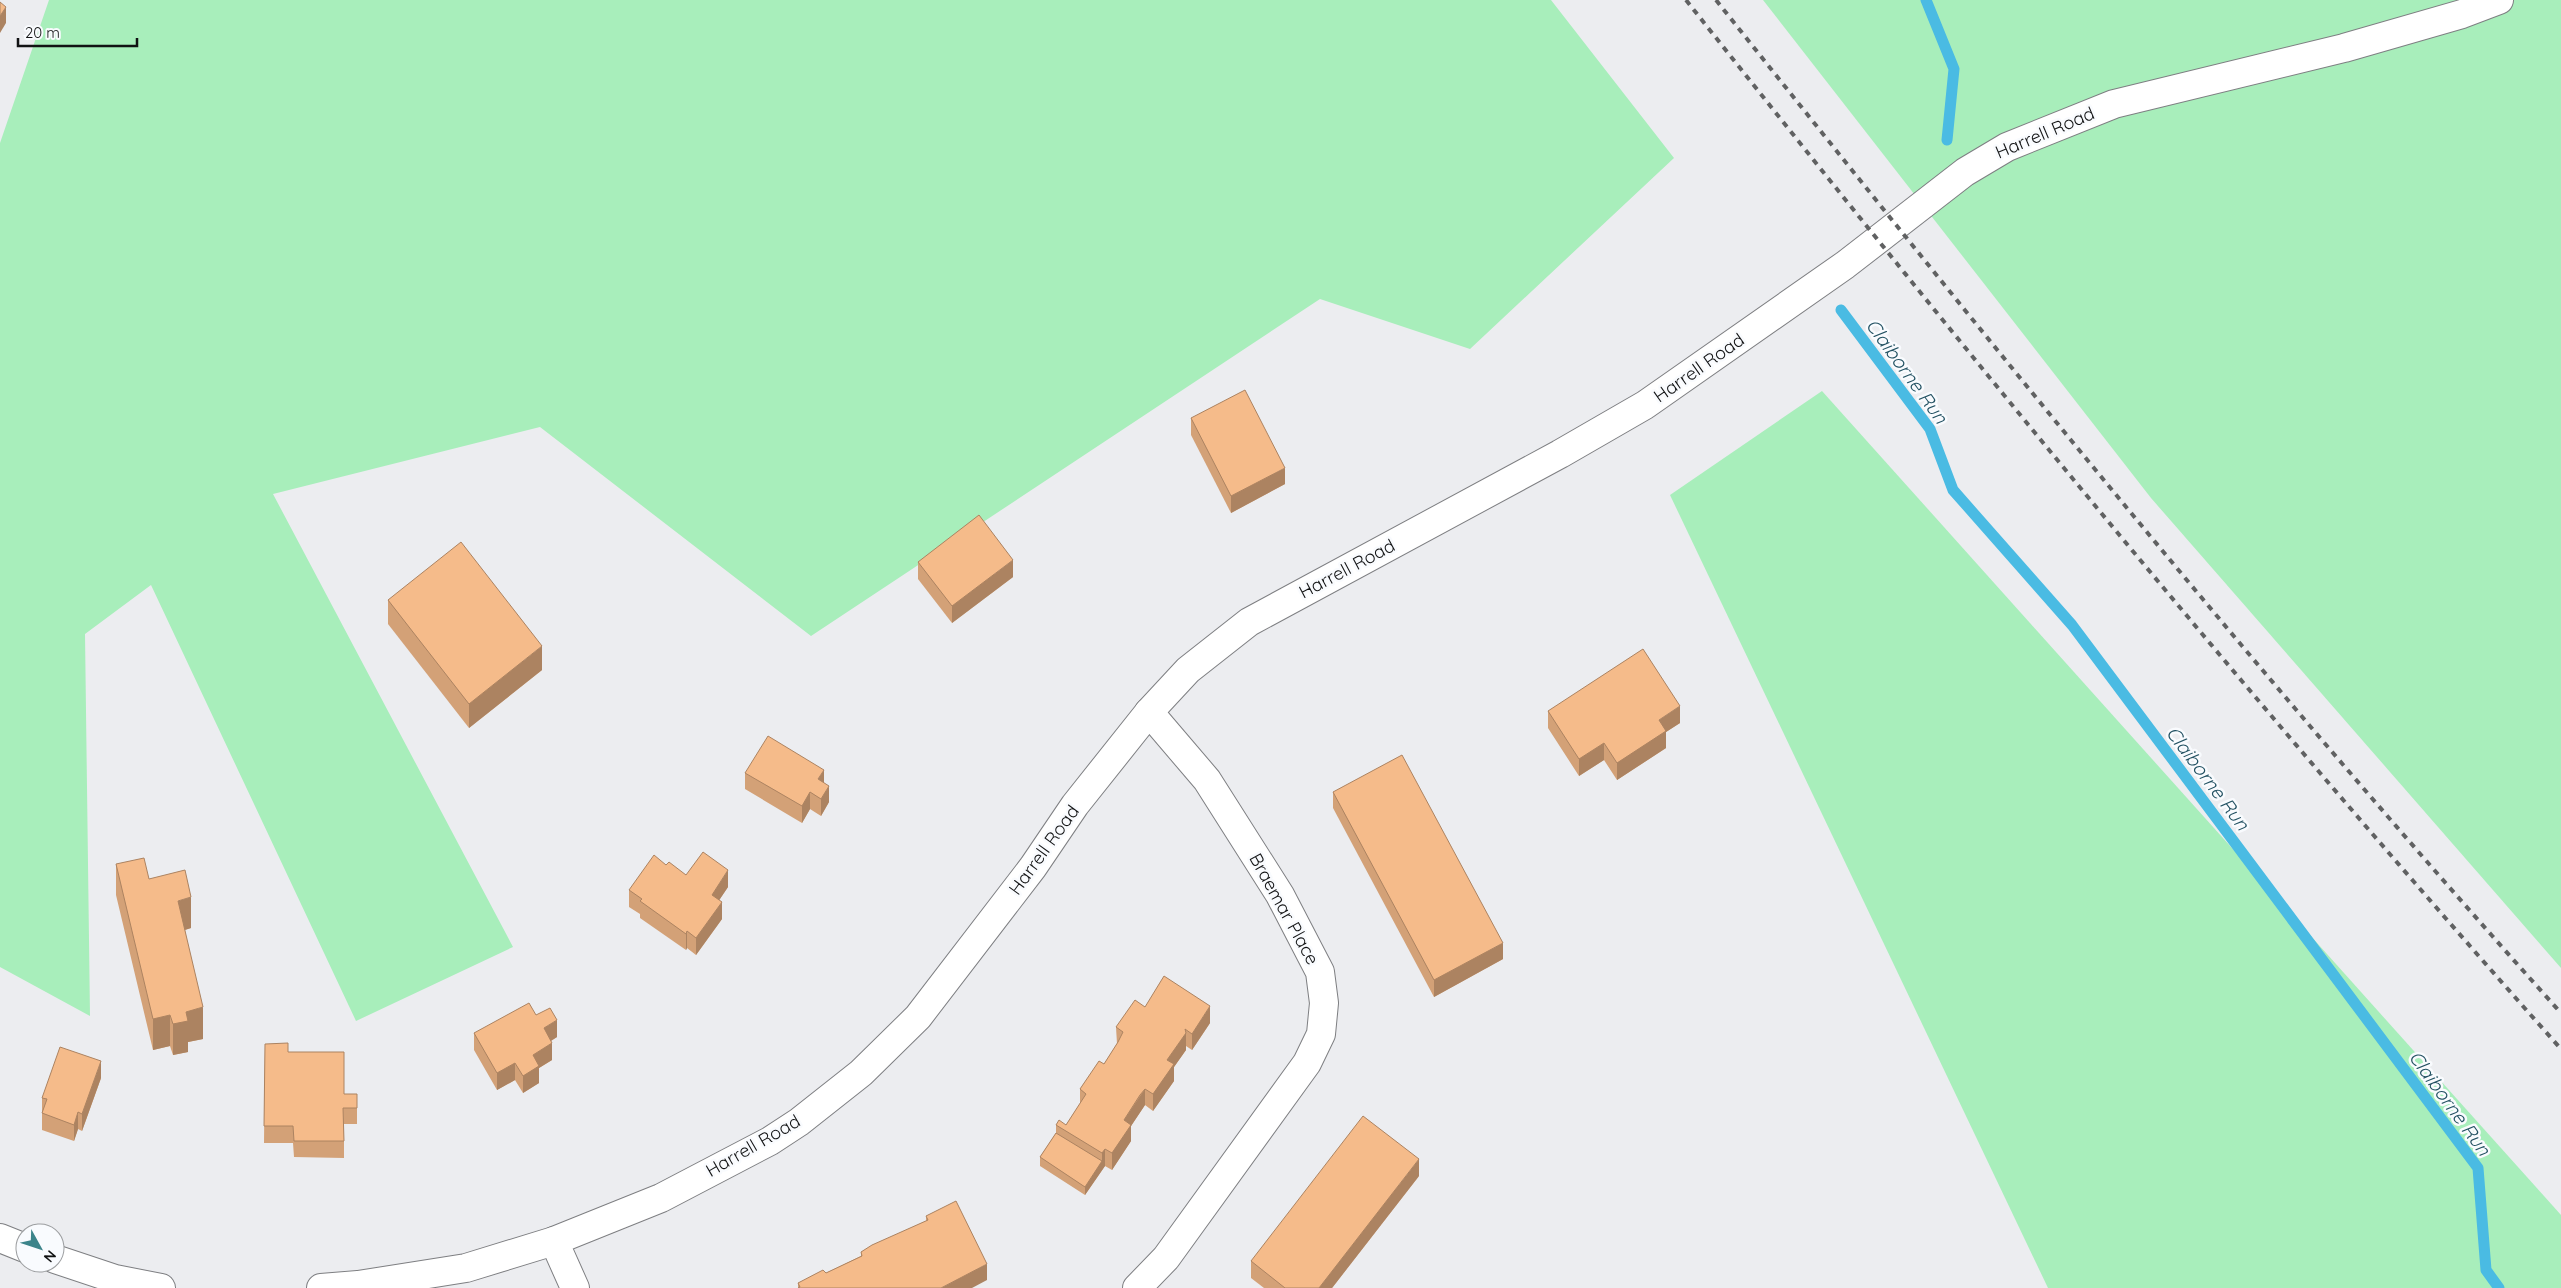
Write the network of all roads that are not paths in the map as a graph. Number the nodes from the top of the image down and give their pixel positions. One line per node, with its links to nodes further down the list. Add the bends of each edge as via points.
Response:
1 (2499, 0): 2 (street, Harrell Road, via 2344,48 2114,104 2006,146 1965,172 1846,265 1645,405 1249,622 1188,670)
2 (1149, 712): 4 (street, Harrell Road, via 1075,805 1033,867 918,1017 861,1073 770,1140 660,1198); 10 (street, Braemar Place, via 1207,780 1280,895 1320,972 1324,1003 1320,1034 1308,1063 1166,1258)
3 (0, 1238): 5 (street)
4 (554, 1241): 8 (street, Harrell Road, via 466,1268); 9 (street)
5 (15, 1244)
6 (65, 1262): 7 (street, via 115,1279)
7 (161, 1288)
8 (321, 1288)
9 (575, 1288)
10 (1137, 1288)

